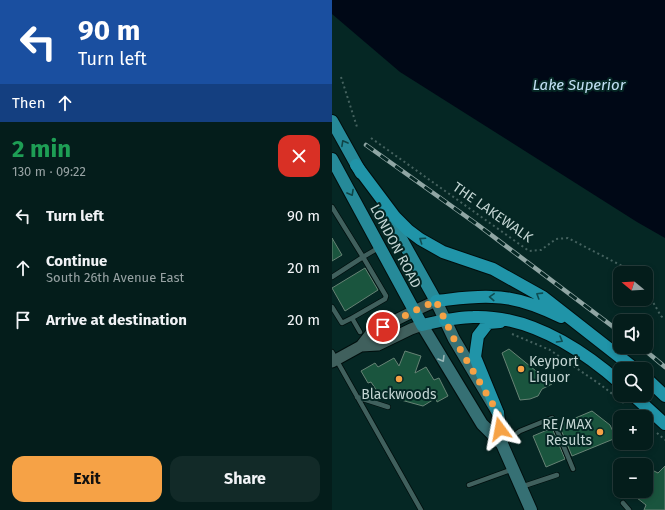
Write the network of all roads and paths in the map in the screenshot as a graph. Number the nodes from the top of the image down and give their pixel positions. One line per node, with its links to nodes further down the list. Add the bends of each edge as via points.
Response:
1 (341, 77): 3 (path)
2 (332, 121): 6 (highway, LONDON ROAD, one-way to 2)
3 (357, 128)
4 (371, 138): 10 (path, THE LAKEWALK, via 529,251 541,250 556,239 568,238)
5 (332, 159): 8 (highway, LONDON ROAD, one-way to 8)
6 (356, 165): 12 (highway, LONDON ROAD, via 382,205); 21 (highway, one-way to 6, via 543,297 508,277 442,252 420,239 396,217)
7 (332, 207): 9 (lane)
8 (380, 247): 9 (lane); 15 (highway, LONDON ROAD)
9 (363, 257): 11 (lane); 16 (lane, via 386,296)
10 (622, 266)
11 (332, 277)
12 (436, 301): 15 (street); 18 (main road, LONDON ROAD); 21 (highway, one-way to 12, via 554,313 526,303 494,296)
13 (653, 302): 17 (path)
14 (332, 307): 16 (lane, via 342,324)
15 (414, 311): 19 (highway, LONDON ROAD); 23 (street, via 372,332)
16 (352, 318): 22 (lane)
17 (665, 319)
18 (445, 320): 19 (highway); 20 (highway, via 473,317); 33 (main road, LONDON ROAD)
19 (422, 325): 23 (street, via 378,345); 35 (main road, LONDON ROAD, one-way to 35, via 482,424)
20 (510, 326): 26 (highway, one-way to 26, via 536,328 560,340); 28 (path); 33 (highway, via 488,324 478,336 475,357)
21 (581, 327): 25 (highway)
22 (360, 332)
23 (361, 346): 24 (street)
24 (333, 358): 30 (lane)
25 (626, 362)
26 (613, 378)
27 (653, 385): 29 (highway)
28 (613, 391)
29 (665, 396)
30 (357, 397): 32 (lane); 42 (lane)
31 (632, 402): 34 (highway)
32 (388, 407)
33 (498, 413): 35 (main road, LONDON ROAD)
34 (665, 424)
35 (502, 444): 36 (main road, LONDON ROAD); 37 (lane, via 520,431 552,418)
36 (512, 469): 39 (lane); 40 (main road, LONDON ROAD)
37 (573, 469)
38 (557, 475): 40 (lane)
39 (469, 486)
40 (521, 487): 43 (main road, LONDON ROAD)
41 (623, 503): 44 (lane)
42 (421, 510)
43 (531, 510)
44 (629, 510)

